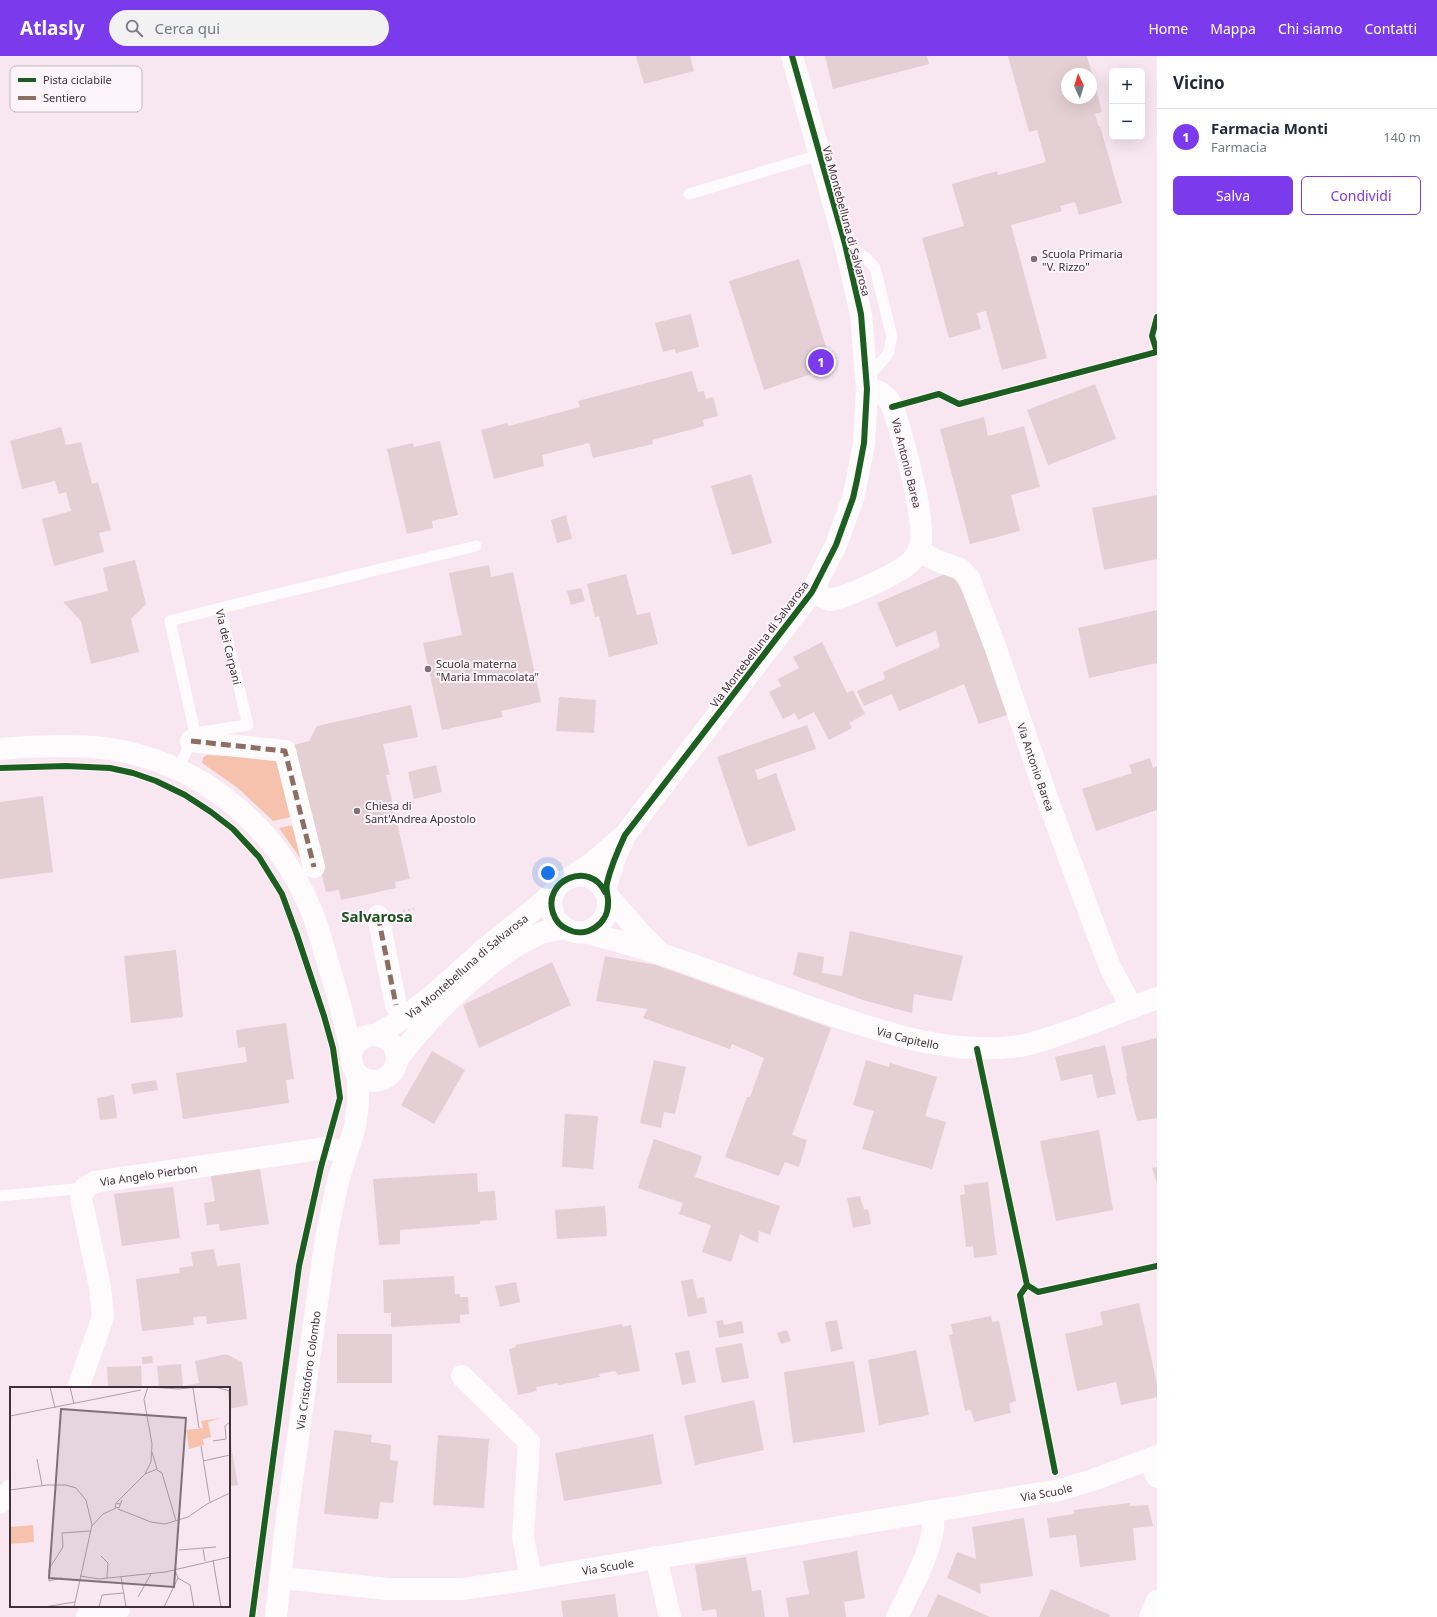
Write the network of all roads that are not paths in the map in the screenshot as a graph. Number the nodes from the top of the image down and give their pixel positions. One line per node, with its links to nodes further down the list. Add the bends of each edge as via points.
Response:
1 (792, 56): 2 (street, Via Montebelluna di Salvarosa)
2 (819, 155): 3 (lane); 4 (street, Via Montebelluna di Salvarosa, via 855,282 861,314)
3 (689, 194)
4 (867, 384): 6 (street, Via Antonio Barea, via 884,394 891,403 895,416 918,507 921,544); 7 (street, Via Montebelluna di Salvarosa, via 864,444 853,498 836,545)
5 (476, 546): 8 (lane)
6 (918, 551): 7 (street, via 912,561 900,570 838,598 830,600); 23 (street, Via Antonio Barea, via 960,569 969,578 1101,944)
7 (812, 592): 12 (street, Via Montebelluna di Salvarosa)
8 (220, 608): 9 (lane, Via dei Carpani, via 170,621); 9 (lane, Via dei Carpani, via 248,725)
9 (193, 737): 11 (lane); 13 (street, via 285,751)
10 (0, 749): 11 (street, via 63,746 94,748 152,759)
11 (178, 769): 20 (street, via 231,802 259,829 279,854 312,912)
12 (625, 835): 14 (street, Via Montebelluna di Salvarosa); 16 (street, Via Montebelluna di Salvarosa, via 611,868)
13 (314, 867)
14 (573, 876): 15 (street, via 565,880); 16 (street, via 582,875 590,878 597,882)
15 (554, 892): 18 (street, via 553,913 560,924); 24 (street, Via Montebelluna di Salvarosa, via 417,1008 400,1021)
16 (606, 894): 18 (street, via 608,903 604,920 598,926); 19 (street, via 641,934)
17 (378, 916): 22 (street)
18 (574, 931): 19 (street, Via Capitello); 26 (street, Via Montebelluna di Salvarosa, via 553,930 540,933 490,965 446,1005 413,1040)
19 (664, 955): 23 (street, Via Capitello, via 871,1028 929,1044 977,1049 1030,1044)
20 (337, 994): 24 (street, via 355,1023); 25 (street)
21 (1157, 998): 23 (street, Via Capitello)
22 (396, 1005)
23 (1132, 1008)
24 (372, 1035): 25 (street, via 358,1042); 26 (street, via 382,1037 392,1045 396,1052)
25 (351, 1054): 27 (street, via 352,1066)
26 (393, 1068): 27 (street, via 382,1080 373,1082); 28 (street, Via Cristoforo Colombo)
27 (358, 1075): 28 (street, Via Cristoforo Colombo)
28 (355, 1127): 29 (street, Via Cristoforo Colombo)
29 (346, 1153): 30 (street, Via Angelo Pierbon, via 326,1148 95,1182); 39 (street, Via Cristoforo Colombo, via 330,1210 286,1524)
30 (85, 1188): 31 (lane); 33 (street, Via Angelo Pierbon, via 82,1198 100,1287 103,1317)
31 (0, 1196)
32 (462, 1376): 40 (street, via 529,1442 523,1536)
33 (78, 1387)
34 (1155, 1464): 37 (street, Via Scuole, via 1059,1490)
35 (10, 1491): 36 (street)
36 (0, 1503)
37 (931, 1511): 38 (street, Via Scuole); 46 (street, via 933,1527 930,1539 919,1571)
38 (656, 1557): 40 (street, Via Scuole); 45 (street)
39 (281, 1578): 40 (street, Via Scuole, via 388,1589 462,1589); 44 (street, Via Cristoforo Colombo)
40 (531, 1579)
41 (1157, 1600): 47 (street)
42 (119, 1609): 43 (street)
43 (87, 1617)
44 (276, 1617)
45 (670, 1617)
46 (897, 1617)
47 (1150, 1617)

